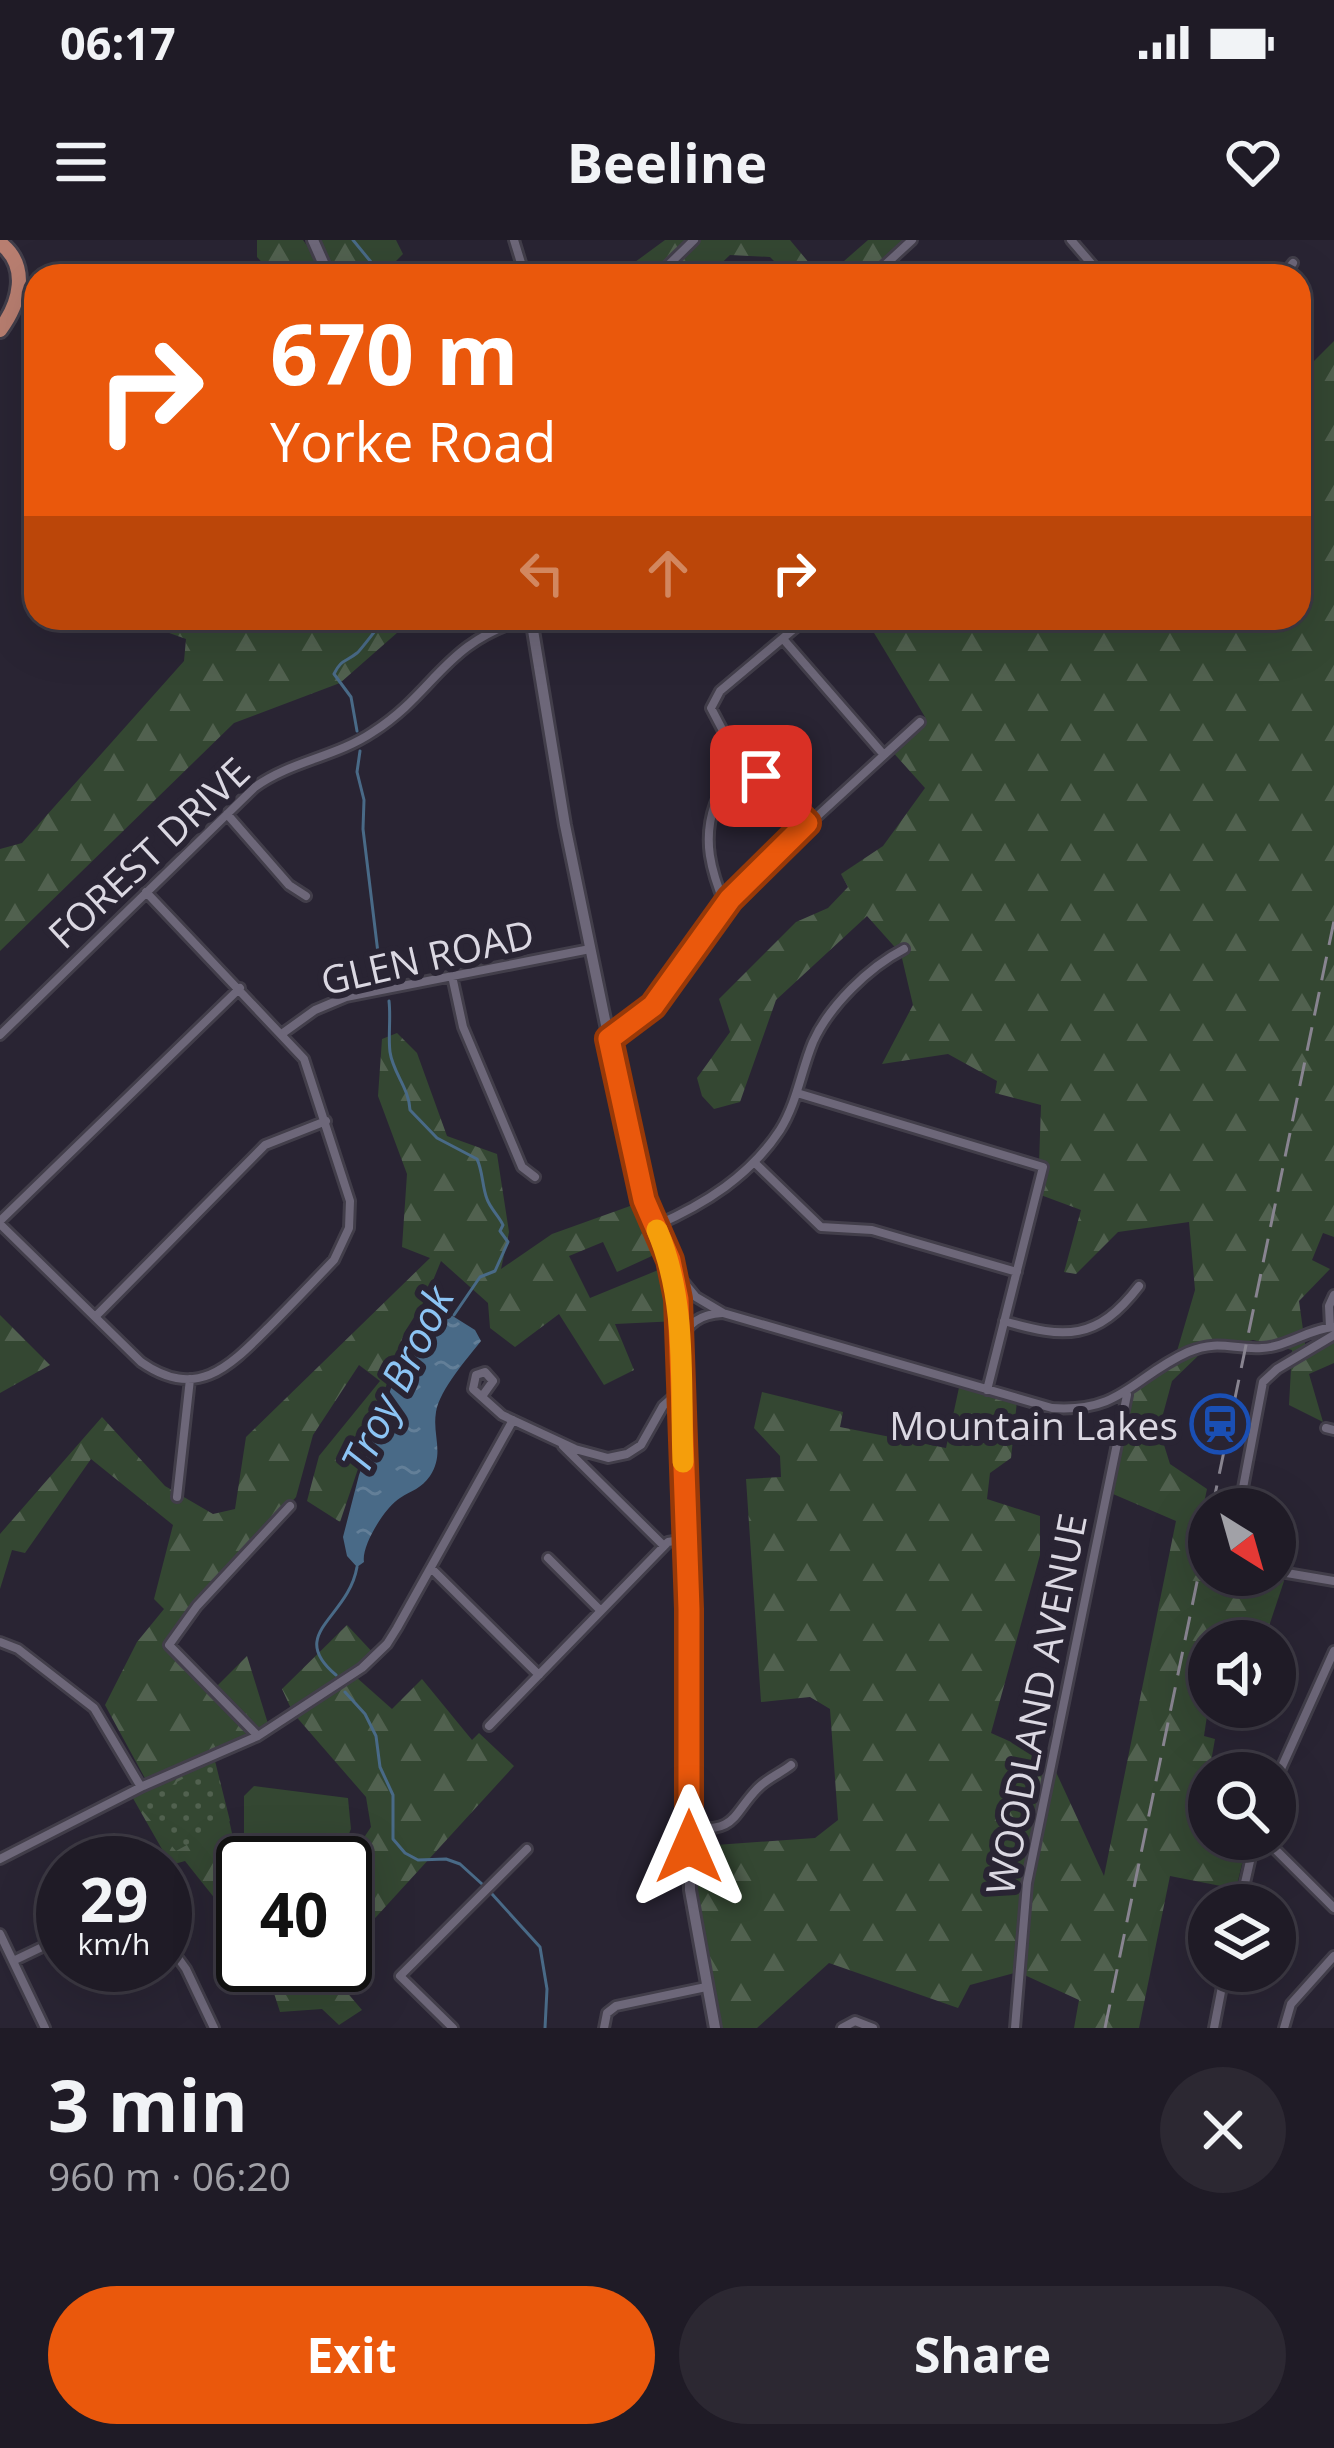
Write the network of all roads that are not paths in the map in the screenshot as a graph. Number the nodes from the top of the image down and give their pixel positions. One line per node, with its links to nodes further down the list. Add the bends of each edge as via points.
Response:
1 (694, 240): 5 (street)
2 (912, 240): 6 (street)
3 (1071, 240): 7 (street)
4 (0, 243): 8 (highway, via 14,256 20,282)
5 (669, 264)
6 (887, 264)
7 (1092, 264)
8 (0, 330)
9 (494, 630): 16 (street, FOREST DRIVE, via 454,654 379,728 283,769)
10 (531, 630): 21 (street)
11 (794, 630): 12 (street)
12 (784, 640): 14 (street, via 712,703); 15 (street)
13 (920, 722): 15 (street)
14 (733, 750): 17 (street); 20 (street, via 708,830)
15 (884, 755): 17 (street)
16 (227, 814): 18 (street, FOREST DRIVE); 19 (street)
17 (807, 823): 20 (street)
18 (146, 892): 24 (street); 26 (street, FOREST DRIVE)
19 (306, 896)
20 (725, 907): 27 (street, via 667,991)
21 (590, 949): 23 (street, GLEN ROAD); 27 (street)
22 (904, 949): 28 (street, via 847,995 819,1030)
23 (452, 976): 25 (street, GLEN ROAD, via 346,998); 31 (street, via 470,1044 522,1166)
24 (240, 988): 25 (street); 32 (street)
25 (283, 1033): 29 (street, via 312,1074)
26 (0, 1035)
27 (609, 1039): 33 (street)
28 (797, 1093): 30 (street); 35 (street, via 1042,1167)
29 (326, 1121): 39 (street, via 265,1145); 43 (street, via 351,1206 342,1250 234,1363)
30 (754, 1162): 33 (street, via 709,1200); 35 (street, via 820,1227 872,1230)
31 (535, 1177)
32 (0, 1222): 39 (street)
33 (656, 1226): 34 (street)
34 (670, 1260): 38 (street, via 688,1289); 42 (street)
35 (1017, 1272): 40 (street)
36 (1139, 1286): 40 (street, via 1116,1312 1069,1333)
37 (1334, 1294): 41 (street)
38 (723, 1313): 42 (street, via 698,1318); 44 (street)
39 (95, 1317): 43 (street, via 150,1368)
40 (1004, 1321): 44 (street)
41 (1333, 1330): 46 (street, via 1266,1348 1201,1348); 50 (street, via 1266,1378)
42 (678, 1346): 45 (street)
43 (190, 1379): 51 (street)
44 (988, 1390): 46 (street, via 1064,1408)
45 (680, 1391): 49 (street, via 627,1454 599,1457); 53 (street)
46 (1127, 1394): 87 (street, WOODLAND AVENUE, via 1027,1883)
47 (483, 1395): 48 (street)
48 (513, 1420): 49 (street); 56 (street)
49 (558, 1441): 54 (street)
50 (1243, 1488)
51 (177, 1498)
52 (290, 1506): 64 (street, via 169,1646)
53 (686, 1539): 54 (street); 68 (street)
54 (664, 1546): 59 (street)
55 (548, 1558): 59 (street)
56 (431, 1568): 62 (street); 64 (street, via 375,1657)
57 (1296, 1575): 58 (street)
58 (1334, 1581)
59 (601, 1611): 62 (street)
60 (0, 1642): 67 (street, via 94,1708)
61 (1334, 1651): 65 (street)
62 (539, 1675): 63 (street)
63 (489, 1726)
64 (263, 1733): 67 (street)
65 (1289, 1752)
66 (791, 1765): 68 (street, via 730,1821)
67 (141, 1787): 70 (street)
68 (689, 1828): 78 (street)
69 (526, 1849): 82 (street, via 400,1976)
70 (0, 1859)
71 (1285, 1860): 72 (street)
72 (1334, 1908)
73 (0, 1934): 76 (street)
74 (36, 1950): 76 (street)
75 (1334, 1956): 89 (street, via 1291,2004)
76 (14, 1961): 80 (street)
77 (192, 1982): 81 (street)
78 (706, 1987): 83 (street, via 616,2006); 84 (street)
79 (1222, 1992): 88 (street)
80 (45, 2028)
81 (214, 2028)
82 (453, 2028)
83 (604, 2028)
84 (715, 2028)
85 (842, 2028): 86 (street, via 855,2020)
86 (872, 2028)
87 (1015, 2028)
88 (1214, 2028)
89 (1284, 2028)

